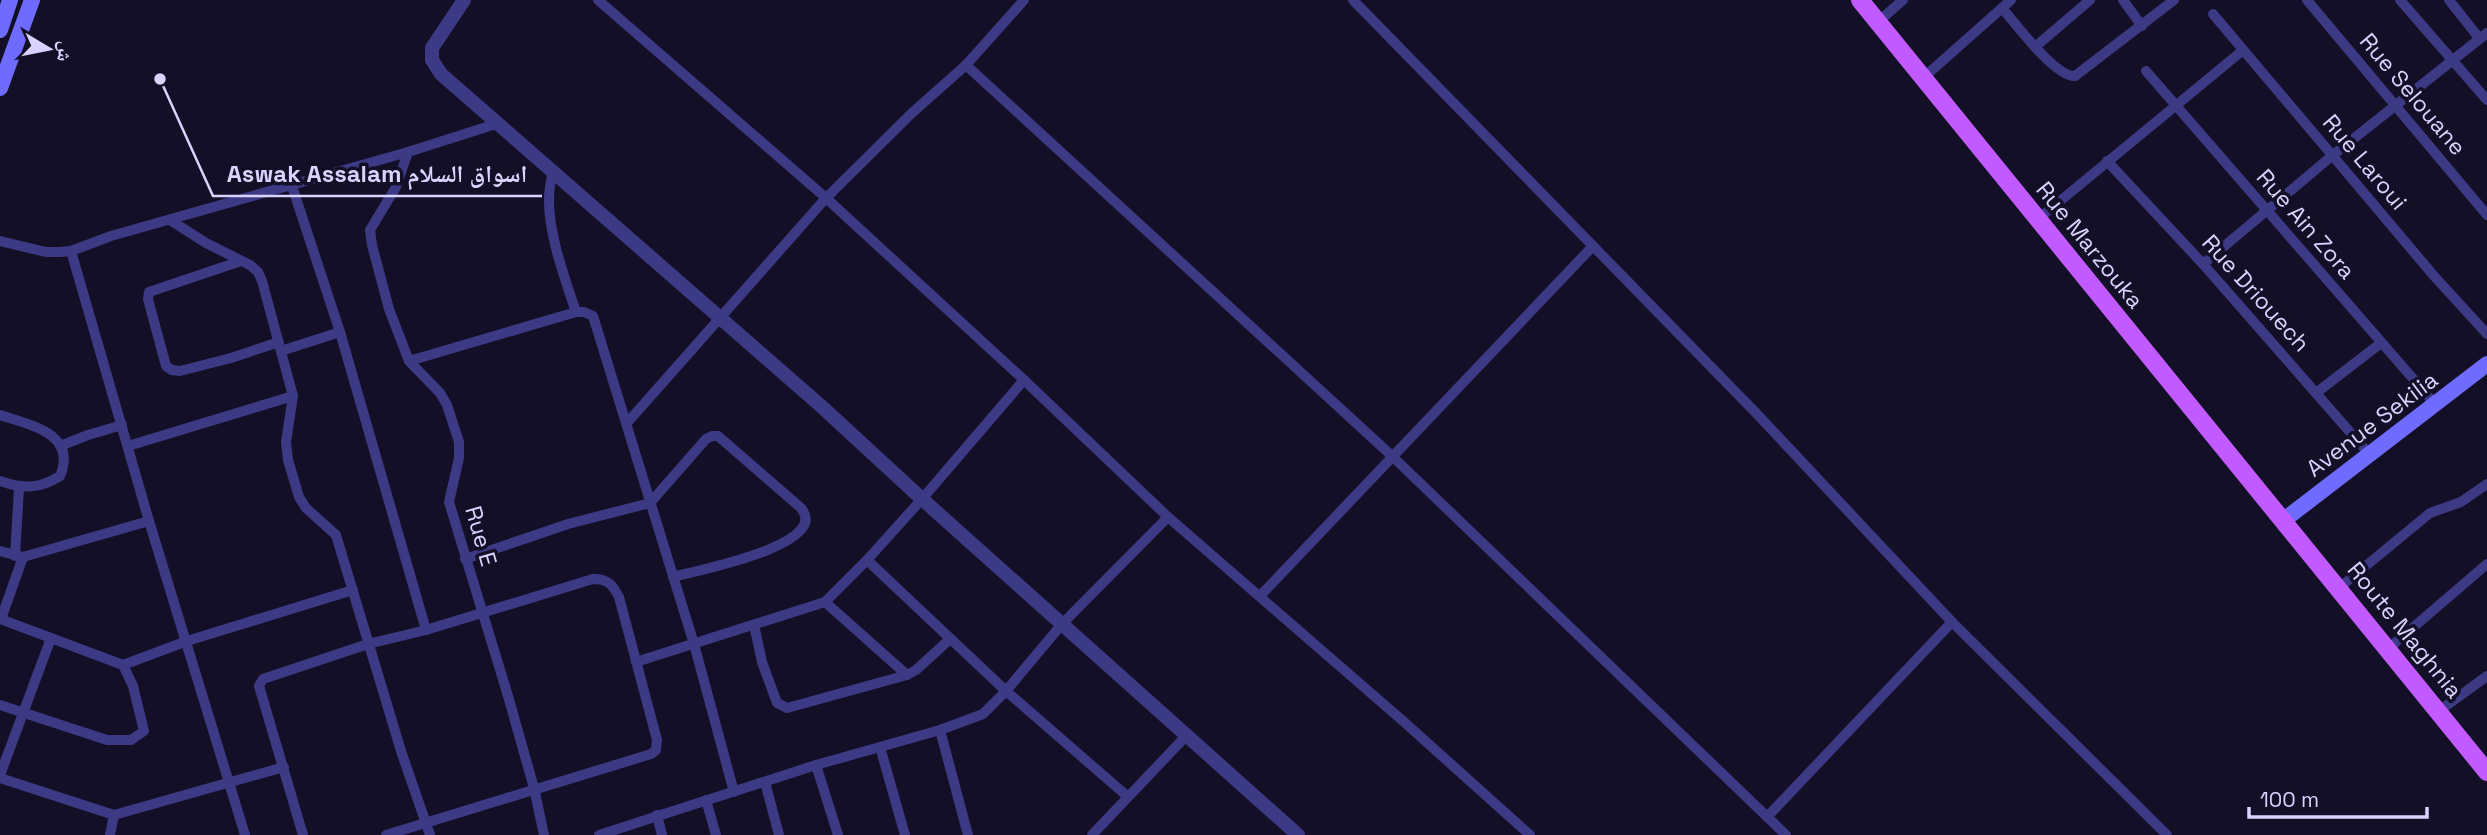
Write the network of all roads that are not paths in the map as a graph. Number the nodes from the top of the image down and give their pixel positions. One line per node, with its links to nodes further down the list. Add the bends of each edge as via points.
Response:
1 (10, 0): 19 (main road)
2 (32, 0): 25 (main road)
3 (464, 0): 32 (street, via 434,43 432,60 441,74)
4 (598, 0): 38 (street)
5 (1024, 0): 24 (street)
6 (1353, 0): 44 (street)
7 (1860, 0): 17 (main road, Rue Marzouka)
8 (1903, 0): 17 (street)
9 (2090, 0): 21 (street)
10 (2123, 0): 18 (street)
11 (2174, 0): 18 (street)
12 (2307, 0): 31 (street, Rue Selouane)
13 (2400, 0): 23 (street)
14 (2449, 0): 20 (street)
15 (2006, 4): 21 (street); 27 (street)
16 (2213, 14): 22 (street, Rue Laroui)
17 (1878, 22): 27 (main road, Rue Marzouka)
18 (2143, 26): 21 (street, via 2075,76 2062,72)
19 (0, 30)
20 (2483, 35): 23 (street)
21 (2035, 47)
22 (2242, 51): 30 (street); 34 (street, Rue Laroui)
23 (2452, 59): 29 (street); 31 (street)
24 (966, 65): 38 (street); 66 (street)
25 (4, 66): 28 (main road)
26 (2146, 71): 30 (street, Rue Ain Zora)
27 (1923, 78): 42 (main road, Rue Marzouka)
28 (0, 88)
29 (2487, 100)
30 (2176, 105): 35 (street); 39 (street, Rue Ain Zora)
31 (2395, 105): 34 (street); 40 (street, Rue Selouane)
32 (499, 123): 33 (street); 36 (street)
33 (408, 152): 37 (street); 54 (street, Rue E, via 396,187 370,233 389,309)
34 (2333, 155): 39 (street); 51 (street, Rue Laroui)
35 (2107, 162): 42 (street); 47 (street, Rue Driouech)
36 (553, 171): 48 (street, via 549,212); 49 (street)
37 (291, 183): 41 (street); 50 (street)
38 (826, 198): 49 (street); 56 (street)
39 (2266, 210): 47 (street); 52 (street, Rue Ain Zora)
40 (2487, 215)
41 (170, 220): 45 (street); 46 (street)
42 (2037, 220): 73 (main road, Rue Marzouka)
43 (0, 241): 45 (street, via 46,252)
44 (1593, 246): 66 (street); 87 (street)
45 (71, 251): 62 (street)
46 (241, 261): 53 (street, via 258,272); 53 (street, via 149,292 166,366 180,370)
47 (2203, 264): 57 (street, Rue Driouech)
48 (576, 312): 54 (street); 61 (street, via 594,318)
49 (720, 319): 61 (street); 70 (street)
50 (340, 332): 53 (street); 90 (street)
51 (2487, 334)
52 (2381, 343): 57 (street); 59 (street, Rue Ain Zora)
53 (280, 346): 58 (street)
54 (409, 361): 77 (street, Rue E, via 440,393 459,442 449,502)
55 (2487, 364): 59 (main road, Avenue Sekilia)
56 (1024, 380): 70 (street); 72 (street)
57 (2316, 393): 65 (street, Rue Driouech)
58 (293, 396): 64 (street); 82 (street, via 286,442 299,496 336,535)
59 (2435, 404): 65 (main road, Avenue Sekilia)
60 (0, 415): 63 (street, via 44,430)
61 (627, 423): 71 (street)
62 (122, 425): 63 (street); 64 (street)
63 (60, 446): 69 (street, via 60,476)
64 (128, 446): 74 (street)
65 (2370, 455): 73 (main road, Avenue Sekilia)
66 (1392, 456): 83 (street); 120 (street)
67 (0, 481): 69 (street)
68 (2487, 484): 81 (street, via 2461,502 2430,513)
69 (19, 488): 76 (street)
70 (922, 499): 78 (street); 88 (street)
71 (650, 503): 77 (street, via 568,524); 80 (street); 80 (street, via 706,439 715,436 806,516 797,535 774,549)
72 (1168, 517): 83 (street); 88 (street)
73 (2284, 520): 81 (main road, Route Maghnia)
74 (149, 522): 76 (street); 93 (street)
75 (0, 551): 76 (street)
76 (19, 556): 86 (street)
77 (465, 559): 85 (street, Rue E)
78 (867, 560): 84 (street); 92 (street)
79 (2487, 564): 96 (street)
80 (673, 577): 94 (street)
81 (2339, 588): 96 (main road, Route Maghnia)
82 (353, 590): 93 (street); 95 (street)
83 (1260, 596): 137 (street)
84 (825, 602): 89 (street); 99 (street)
85 (482, 611): 90 (street); 97 (street, via 605,579 619,597); 114 (street, Rue E)
86 (1, 619): 91 (street)
87 (1952, 622): 120 (street); 139 (street)
88 (1062, 624): 101 (street); 106 (street)
89 (754, 625): 94 (street); 99 (street, via 774,697 784,708)
90 (426, 630): 95 (street)
91 (51, 638): 98 (street); 104 (street)
92 (950, 639): 99 (street); 101 (street)
93 (187, 641): 98 (street); 113 (street)
94 (694, 644): 97 (street); 115 (street)
95 (368, 645): 109 (street, via 267,676 261,682); 121 (street)
96 (2388, 649): 103 (main road, Route Maghnia)
97 (636, 662): 114 (street, via 656,750)
98 (123, 666): 104 (street, via 144,725 138,737 107,740)
99 (907, 675)
100 (2487, 676): 103 (street)
101 (1006, 691): 105 (street, via 983,714); 116 (street)
102 (0, 705): 104 (street)
103 (2439, 711): 110 (main road, Route Maghnia)
104 (22, 713): 111 (street)
105 (940, 730): 107 (street); 134 (street)
106 (1187, 734): 116 (street); 136 (street)
107 (880, 747): 108 (street); 133 (street)
108 (816, 765): 112 (street); 132 (street)
109 (284, 767): 113 (street); 124 (street)
110 (2487, 772)
111 (0, 777): 118 (street)
112 (765, 782): 115 (street); 131 (street)
113 (229, 783): 118 (street); 123 (street)
114 (534, 788): 121 (street); 127 (street, Rue E)
115 (734, 792): 117 (street)
116 (1127, 796): 135 (street)
117 (706, 800): 119 (street); 130 (street)
118 (114, 815): 122 (street)
119 (657, 815): 128 (street); 129 (street)
120 (1767, 817): 138 (street)
121 (425, 823): 125 (street); 126 (street)
122 (110, 835)
123 (245, 835)
124 (303, 835)
125 (386, 835)
126 (430, 835)
127 (544, 835)
128 (598, 835)
129 (662, 835)
130 (716, 835)
131 (779, 835)
132 (838, 835)
133 (905, 835)
134 (968, 835)
135 (1092, 835)
136 (1298, 835)
137 (1530, 835)
138 (1786, 835)
139 (2167, 835)

